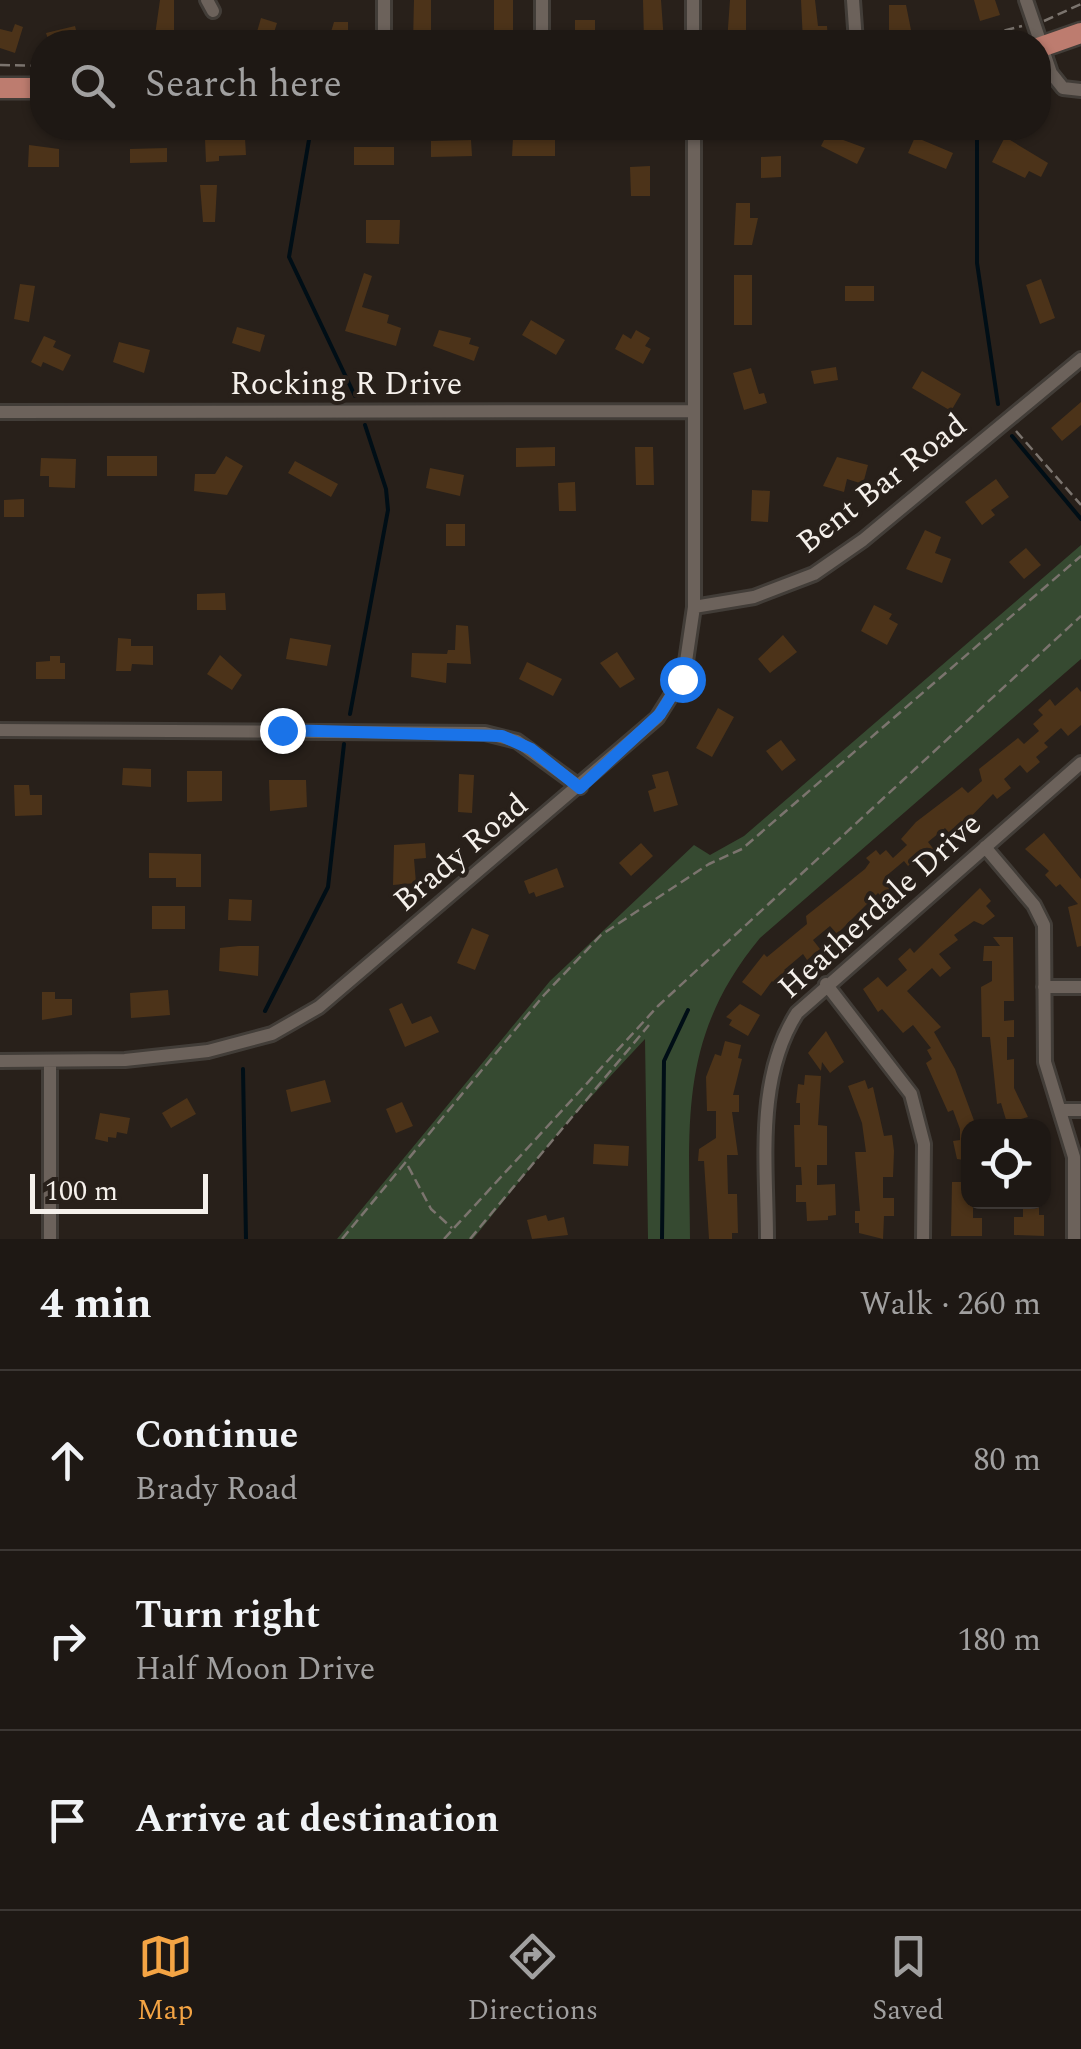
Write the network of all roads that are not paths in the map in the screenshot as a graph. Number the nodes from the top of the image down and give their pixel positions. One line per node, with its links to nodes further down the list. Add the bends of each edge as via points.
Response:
1 (384, 0): 6 (street)
2 (542, 0): 7 (street)
3 (694, 0): 8 (street)
4 (853, 0): 9 (street)
5 (1026, 0): 10 (street)
6 (384, 30)
7 (542, 30)
8 (693, 30)
9 (855, 30)
10 (1035, 30)
11 (1081, 33): 12 (main road)
12 (1051, 44)
13 (1051, 70): 16 (street, via 1063,88)
14 (0, 88): 15 (main road)
15 (30, 88)
16 (1081, 90)
17 (694, 140): 19 (street, Brady Road)
18 (1081, 359): 21 (street, Bent Bar Road, via 814,574 754,597)
19 (692, 411): 20 (street, Rocking R Drive); 21 (street, Brady Road)
20 (0, 412)
21 (694, 607): 24 (street, Brady Road, via 691,652 675,695)
22 (0, 730): 24 (street, via 485,733 517,741)
23 (1081, 763): 25 (street, Heatherdale Drive)
24 (580, 788): 30 (street, Brady Road, via 295,1023 208,1051)
25 (985, 847): 26 (street, Heatherdale Drive); 27 (street, via 1040,915)
26 (826, 984): 34 (street, Heatherdale Drive, via 788,1028 770,1079); 35 (street, via 911,1094 922,1128)
27 (1044, 987): 28 (street); 31 (street, via 1045,1062)
28 (1081, 987)
29 (0, 1061): 30 (street, Brady Road)
30 (50, 1061): 33 (street)
31 (1060, 1110): 32 (street); 36 (street, via 1074,1157)
32 (1081, 1110)
33 (50, 1239)
34 (767, 1239)
35 (924, 1239)
36 (1074, 1239)

